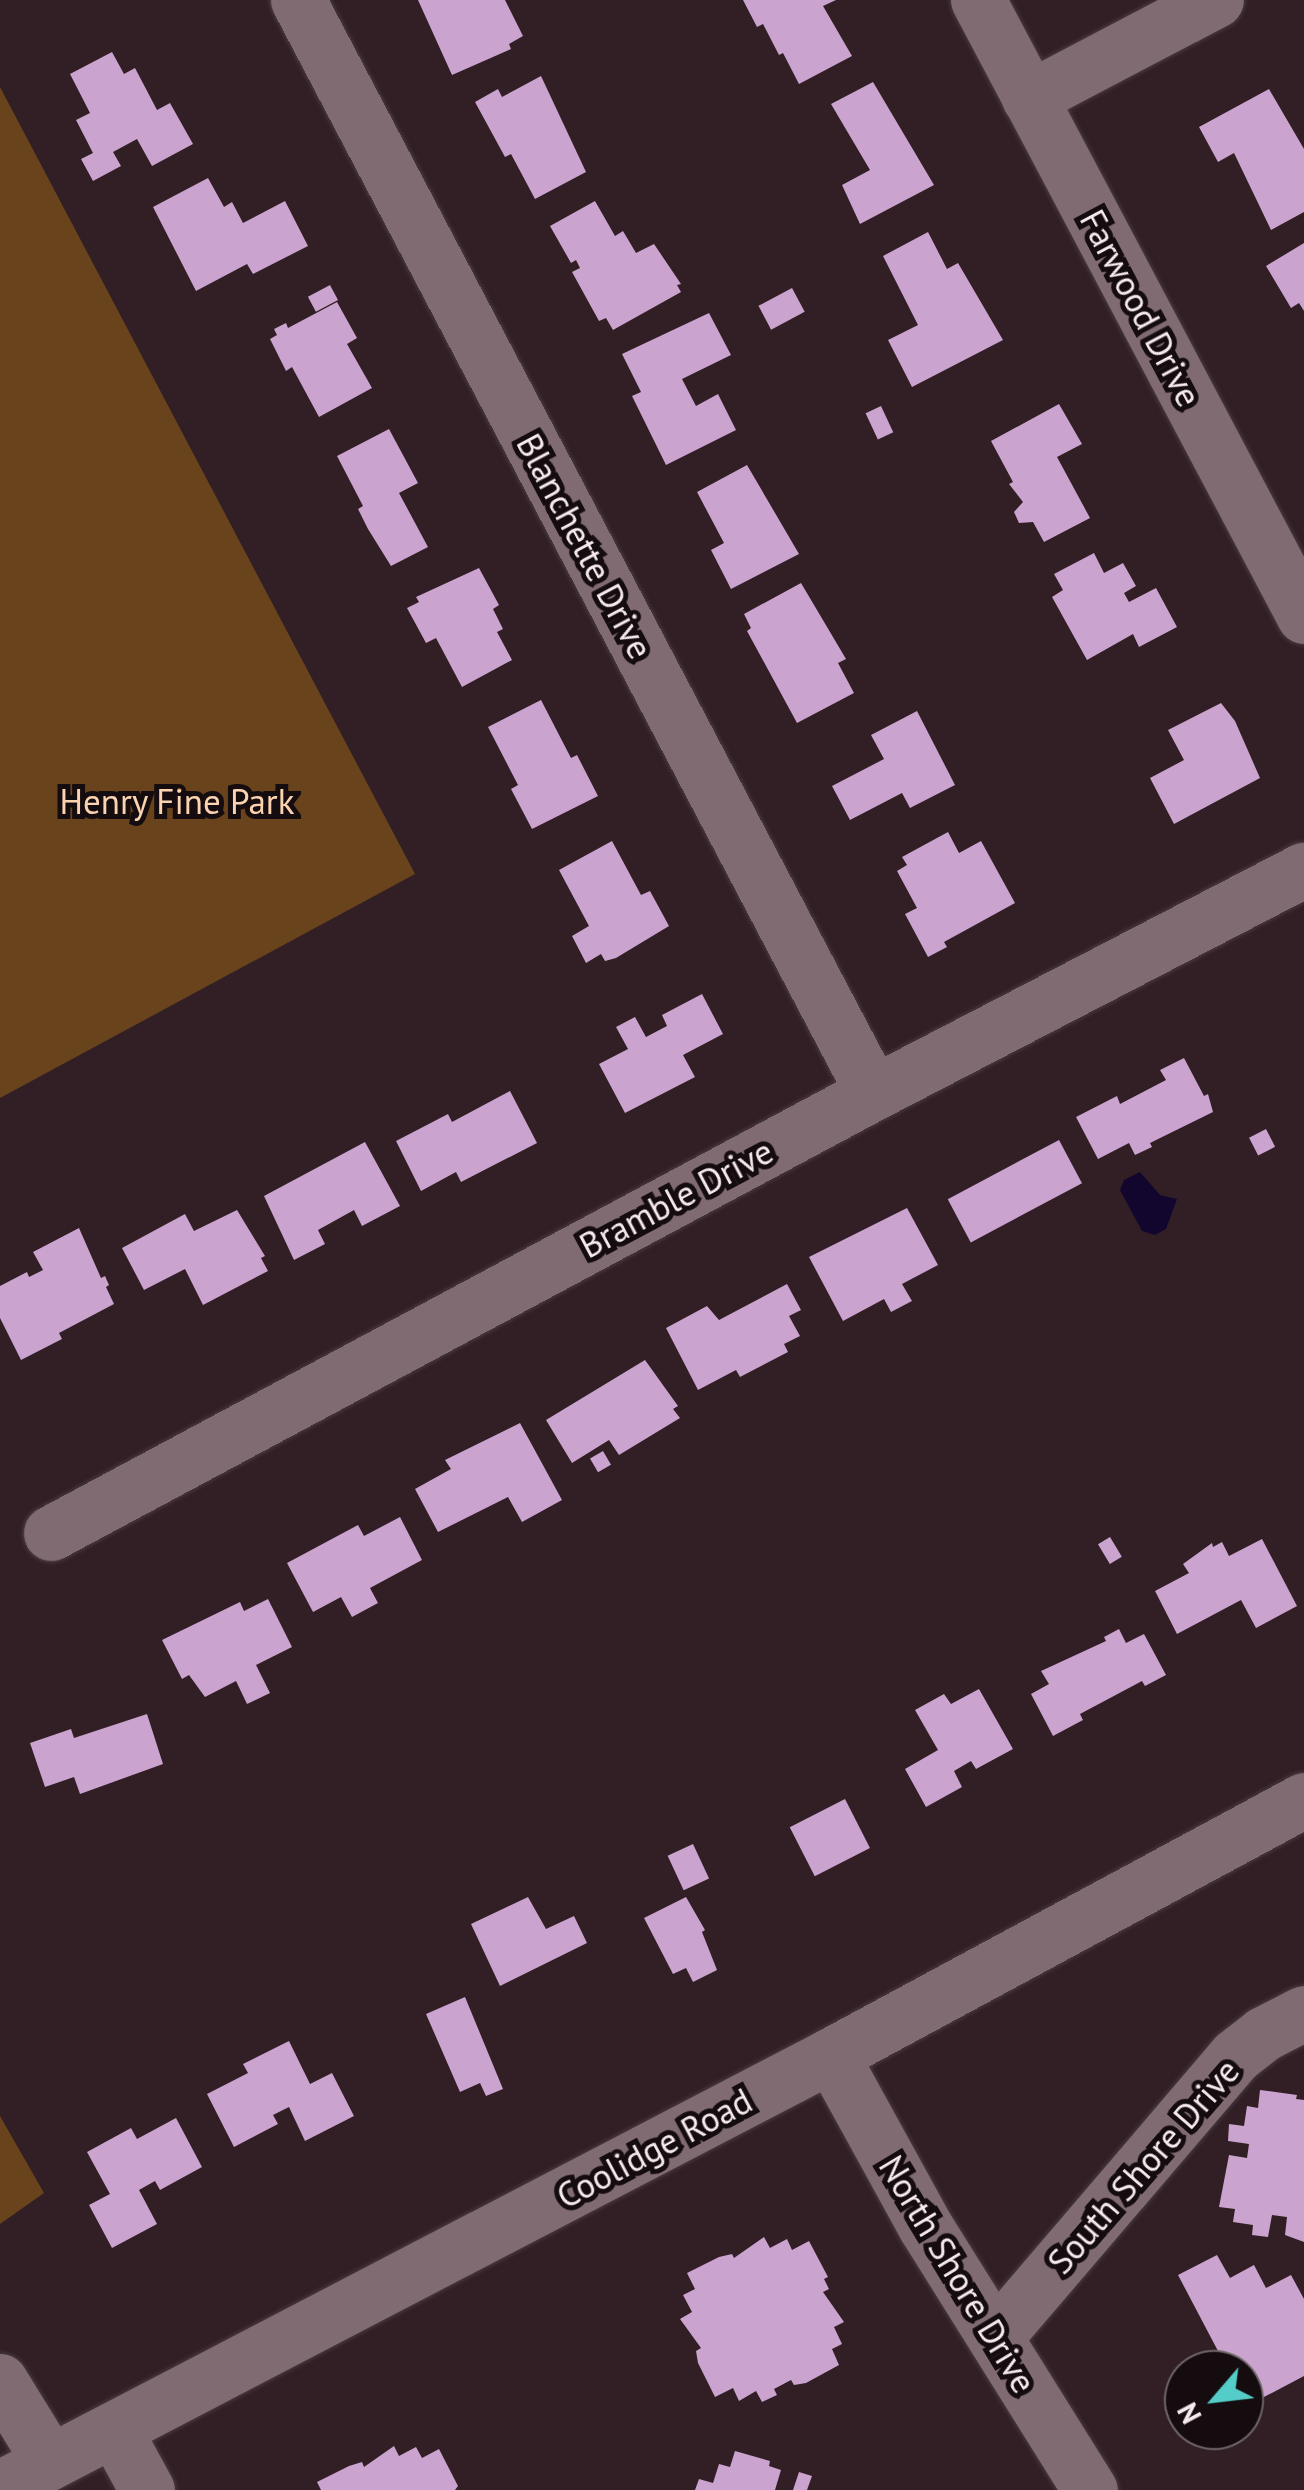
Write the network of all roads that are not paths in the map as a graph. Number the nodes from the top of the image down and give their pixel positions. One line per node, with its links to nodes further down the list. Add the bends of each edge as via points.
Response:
1 (298, 0): 7 (street, Blanchette Drive)
2 (978, 0): 4 (street, Farwood Drive)
3 (1216, 0): 4 (street)
4 (1029, 98): 5 (street, Farwood Drive)
5 (1304, 616)
6 (1304, 870): 7 (street, Bramble Drive)
7 (873, 1093): 8 (street, Bramble Drive)
8 (50, 1533)
9 (1304, 1800): 11 (street, Coolidge Road)
10 (1304, 2013): 12 (street, South Shore Drive, via 1235,2056)
11 (831, 2055): 12 (street, North Shore Drive, via 925,2226); 14 (street, Coolidge Road)
12 (996, 2336): 18 (street, North Shore Drive)
13 (0, 2381): 15 (street)
14 (114, 2431): 15 (street, Coolidge Road); 17 (street)
15 (50, 2462): 16 (street, Coolidge Road)
16 (0, 2488)
17 (147, 2490)
18 (1090, 2490)

